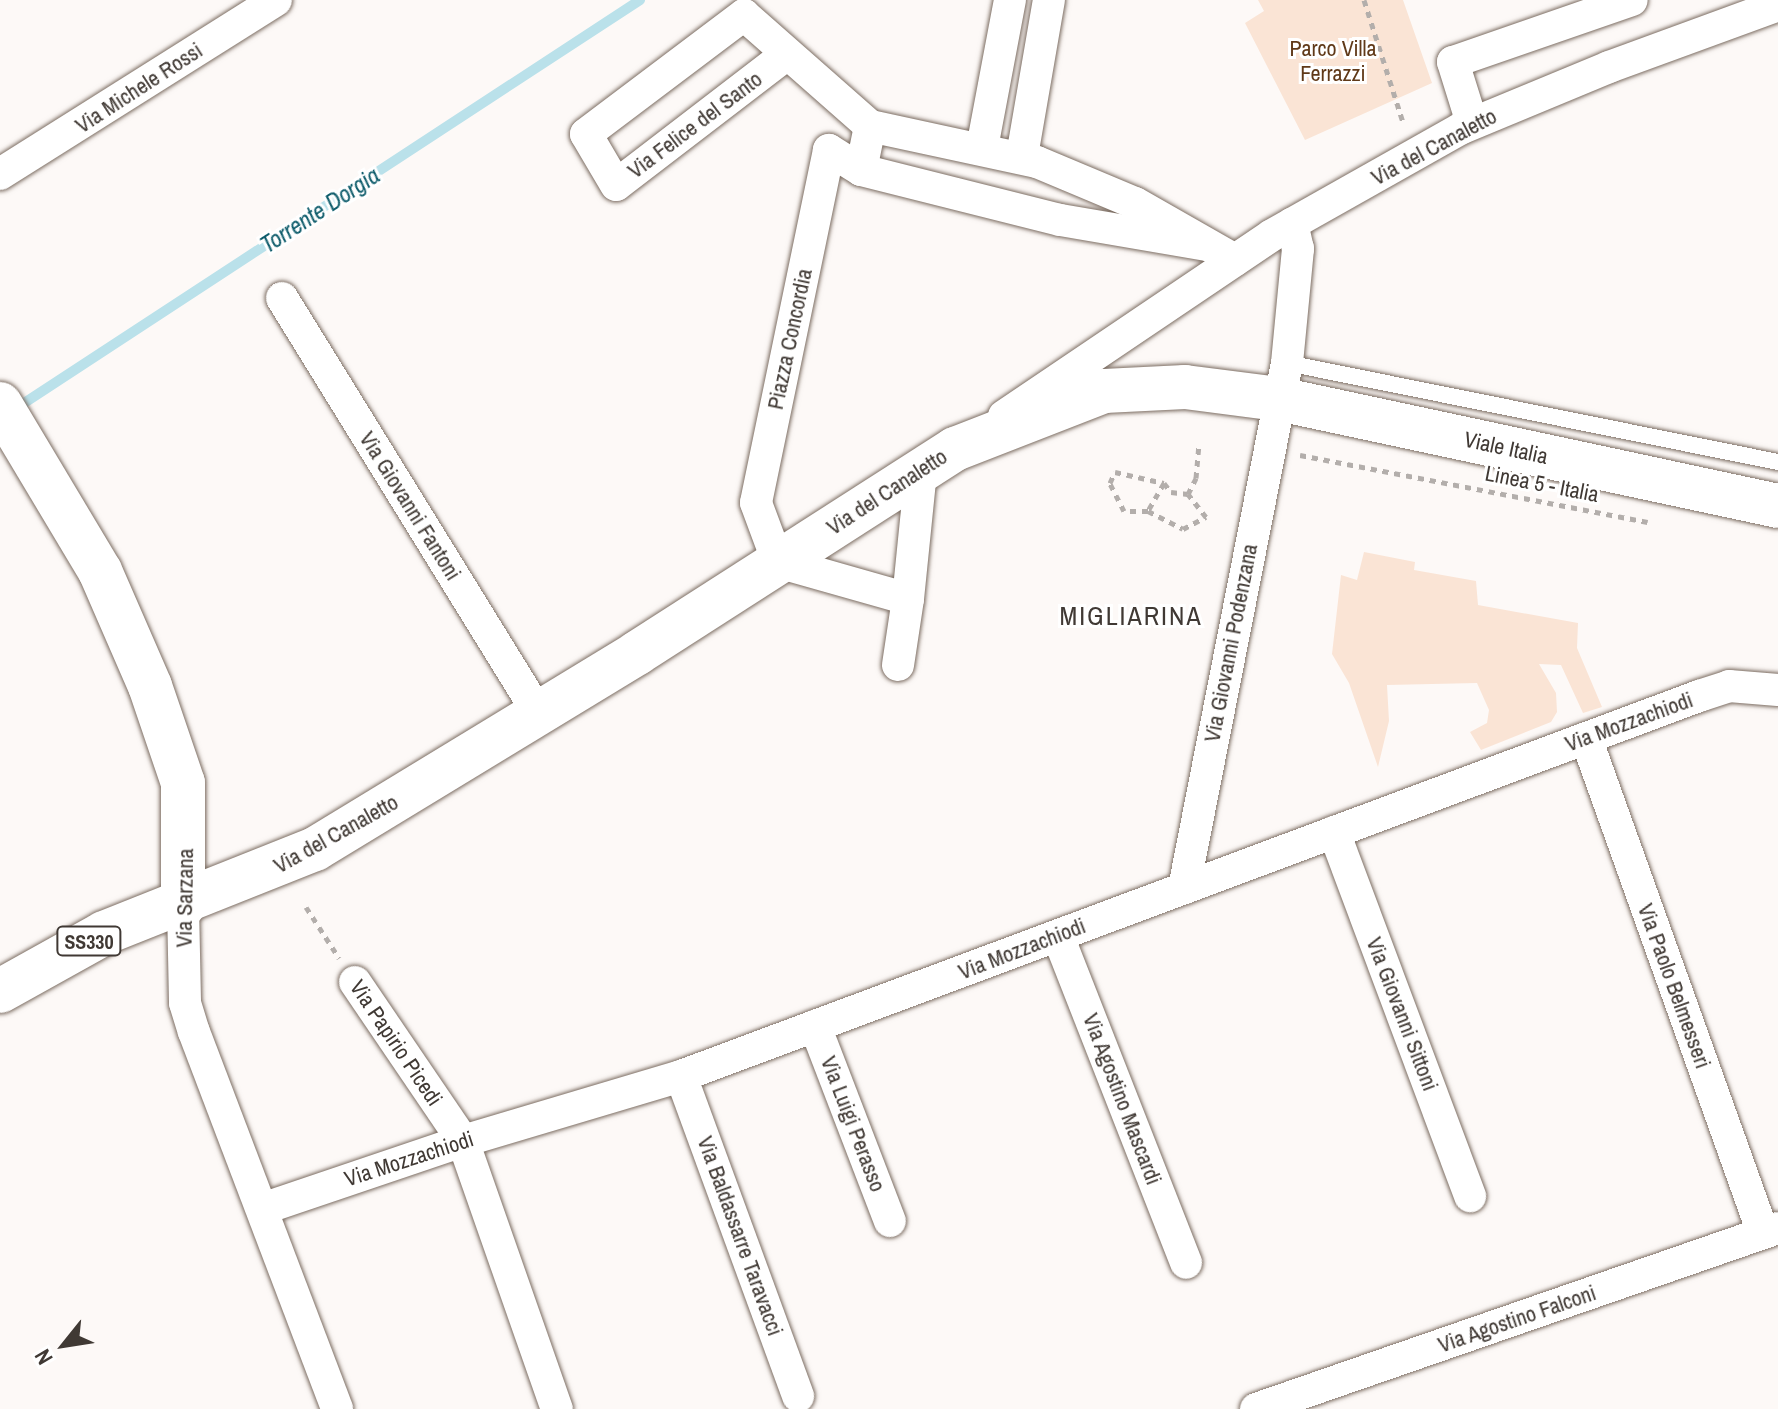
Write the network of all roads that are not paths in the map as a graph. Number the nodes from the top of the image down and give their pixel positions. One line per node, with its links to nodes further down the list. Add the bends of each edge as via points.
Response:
1 (276, 0): 13 (street, Via Michele Rossi)
2 (1010, 0): 10 (street)
3 (1049, 0): 11 (street)
4 (1632, 0): 8 (street, via 1453,62)
5 (1778, 5): 8 (street, Via del Canaletto)
6 (736, 8): 7 (street, Via Felice del Santo); 7 (street, Via Felice del Santo, via 586,134 616,185)
7 (787, 54): 9 (street, Via Felice del Santo)
8 (1472, 123): 14 (street, Via del Canaletto)
9 (870, 126): 10 (street, Piazza Concordia); 12 (street)
10 (982, 148): 11 (street, Piazza Concordia)
11 (1022, 156): 15 (street, Piazza Concordia, via 1135,203)
12 (861, 170): 15 (street, Piazza Concordia, via 1060,220); 23 (street, Piazza Concordia, via 829,150 756,503)
13 (0, 174)
14 (1292, 224): 16 (street, Via del Canaletto); 18 (street, Via Giovanni Podenzana, via 1298,249)
15 (1207, 245): 16 (street, Piazza Concordia)
16 (1235, 260): 20 (street, Via del Canaletto)
17 (282, 298): 27 (street, Via Giovanni Fantoni)
18 (1283, 381): 20 (main road, Viale Italia, via 1234,395 1185,387 1104,391); 21 (lane, Viale Italia); 22 (main road, Viale Italia); 30 (street, Via Giovanni Podenzana)
19 (0, 404): 31 (main road, Via Sarzana, via 100,571 150,686 183,783)
20 (938, 460): 23 (main road, Via del Canaletto); 24 (street)
21 (1778, 462)
22 (1778, 506)
23 (778, 562): 24 (street); 27 (main road, Via del Canaletto)
24 (908, 599): 25 (street)
25 (898, 665)
26 (1778, 690): 28 (street, Via Mozzachiodi, via 1729,686)
27 (539, 714): 31 (main road, Via del Canaletto, via 301,857)
28 (1586, 738): 29 (street, Via Mozzachiodi); 41 (street, Via Paolo Belmesseri)
29 (1334, 832): 30 (street, Via Mozzachiodi); 38 (street, Via Giovanni Sittoni)
30 (1184, 888): 32 (street, Via Mozzachiodi)
31 (183, 906): 34 (main road, Via del Canaletto / SS330, via 104,933); 39 (street, Via Sarzana, via 185,1003)
32 (1058, 936): 35 (street, Via Mozzachiodi); 42 (street, Via Agostino Mascardi)
33 (355, 982): 37 (street, Via Papirio Picedi)
34 (0, 991)
35 (815, 1026): 36 (street, Via Mozzachiodi); 40 (street, Via Luigi Perasso)
36 (681, 1076): 37 (street, Via Mozzachiodi); 43 (street, Via Baldassarre Taravacci)
37 (463, 1141): 39 (street, Via Mozzachiodi); 45 (street, Via Papirio Picedi)
38 (1470, 1196)
39 (262, 1209): 44 (street, Via Sarzana)
40 (890, 1221)
41 (1770, 1231): 46 (street, Via Agostino Falconi)
42 (1186, 1263)
43 (798, 1396)
44 (337, 1409)
45 (557, 1409)
46 (1256, 1409)

